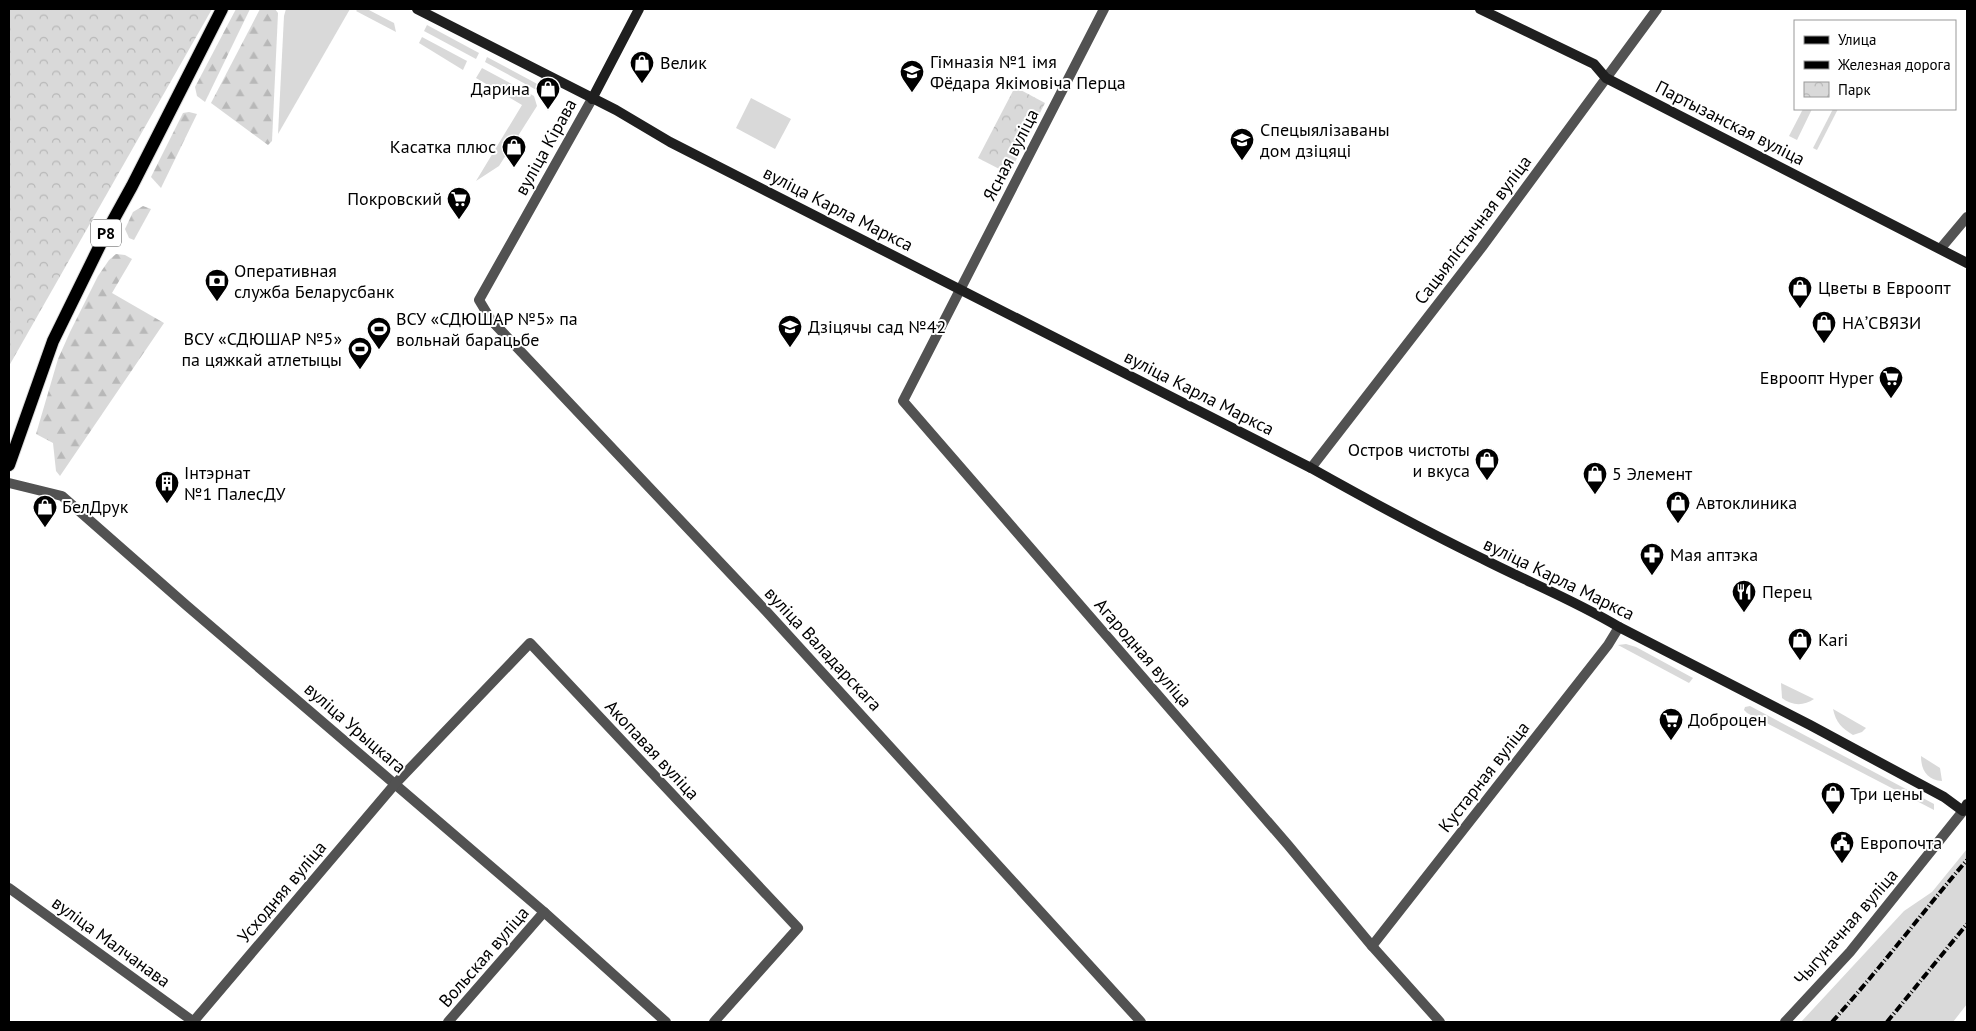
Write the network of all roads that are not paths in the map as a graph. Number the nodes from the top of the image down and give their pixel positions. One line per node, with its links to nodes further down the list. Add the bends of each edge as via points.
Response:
1 (222, 9): 14 (main road, Р8, via 104,235 53,341)
2 (417, 9): 8 (main road, вуліца Карла Маркса)
3 (639, 9): 8 (main road, вуліца Кірава)
4 (1104, 9): 12 (street, Ясная вуліца)
5 (1480, 9): 7 (main road, Партызанская вуліца, via 1594,64)
6 (1657, 9): 7 (street, Сацыялістычная вуліца)
7 (1606, 78): 10 (main road, Партызанская вуліца); 15 (street, Сацыялістычная вуліца, via 1482,247)
8 (592, 99): 12 (main road, вуліца Карла Маркса); 13 (street, вуліца Кірава)
9 (1967, 217): 10 (street)
10 (1942, 248): 11 (main road, Партызанская вуліца)
11 (1967, 262)
12 (960, 289): 15 (main road, вуліца Карла Маркса); 22 (street, Агародная вуліца, via 902,402)
13 (479, 300): 27 (street, вуліца Валадарскага, via 491,320 766,611)
14 (9, 465)
15 (1311, 468): 17 (main road, вуліца Карла Маркса, via 1390,512)
16 (9, 483): 18 (street, вуліца Урыцкага, via 62,496)
17 (1619, 627): 19 (main road, вуліца Карла Маркса); 22 (street, Кустарная вуліца)
18 (395, 784): 21 (street, вуліца Урыцкага); 23 (street, Усходняя вуліца); 26 (street, Акопавая вуліца, via 530,643 798,928)
19 (1965, 808): 29 (street, Чыгуначная вуліца, via 1850,952)
20 (9, 888): 23 (street, вуліца Малчанава)
21 (544, 912): 24 (street, Вольская вуліца); 25 (street, вуліца Урыцкага)
22 (1372, 946): 28 (street, Агародная вуліца)
23 (193, 1022)
24 (448, 1022)
25 (666, 1022)
26 (714, 1022)
27 (1142, 1022)
28 (1440, 1022)
29 (1785, 1022)

